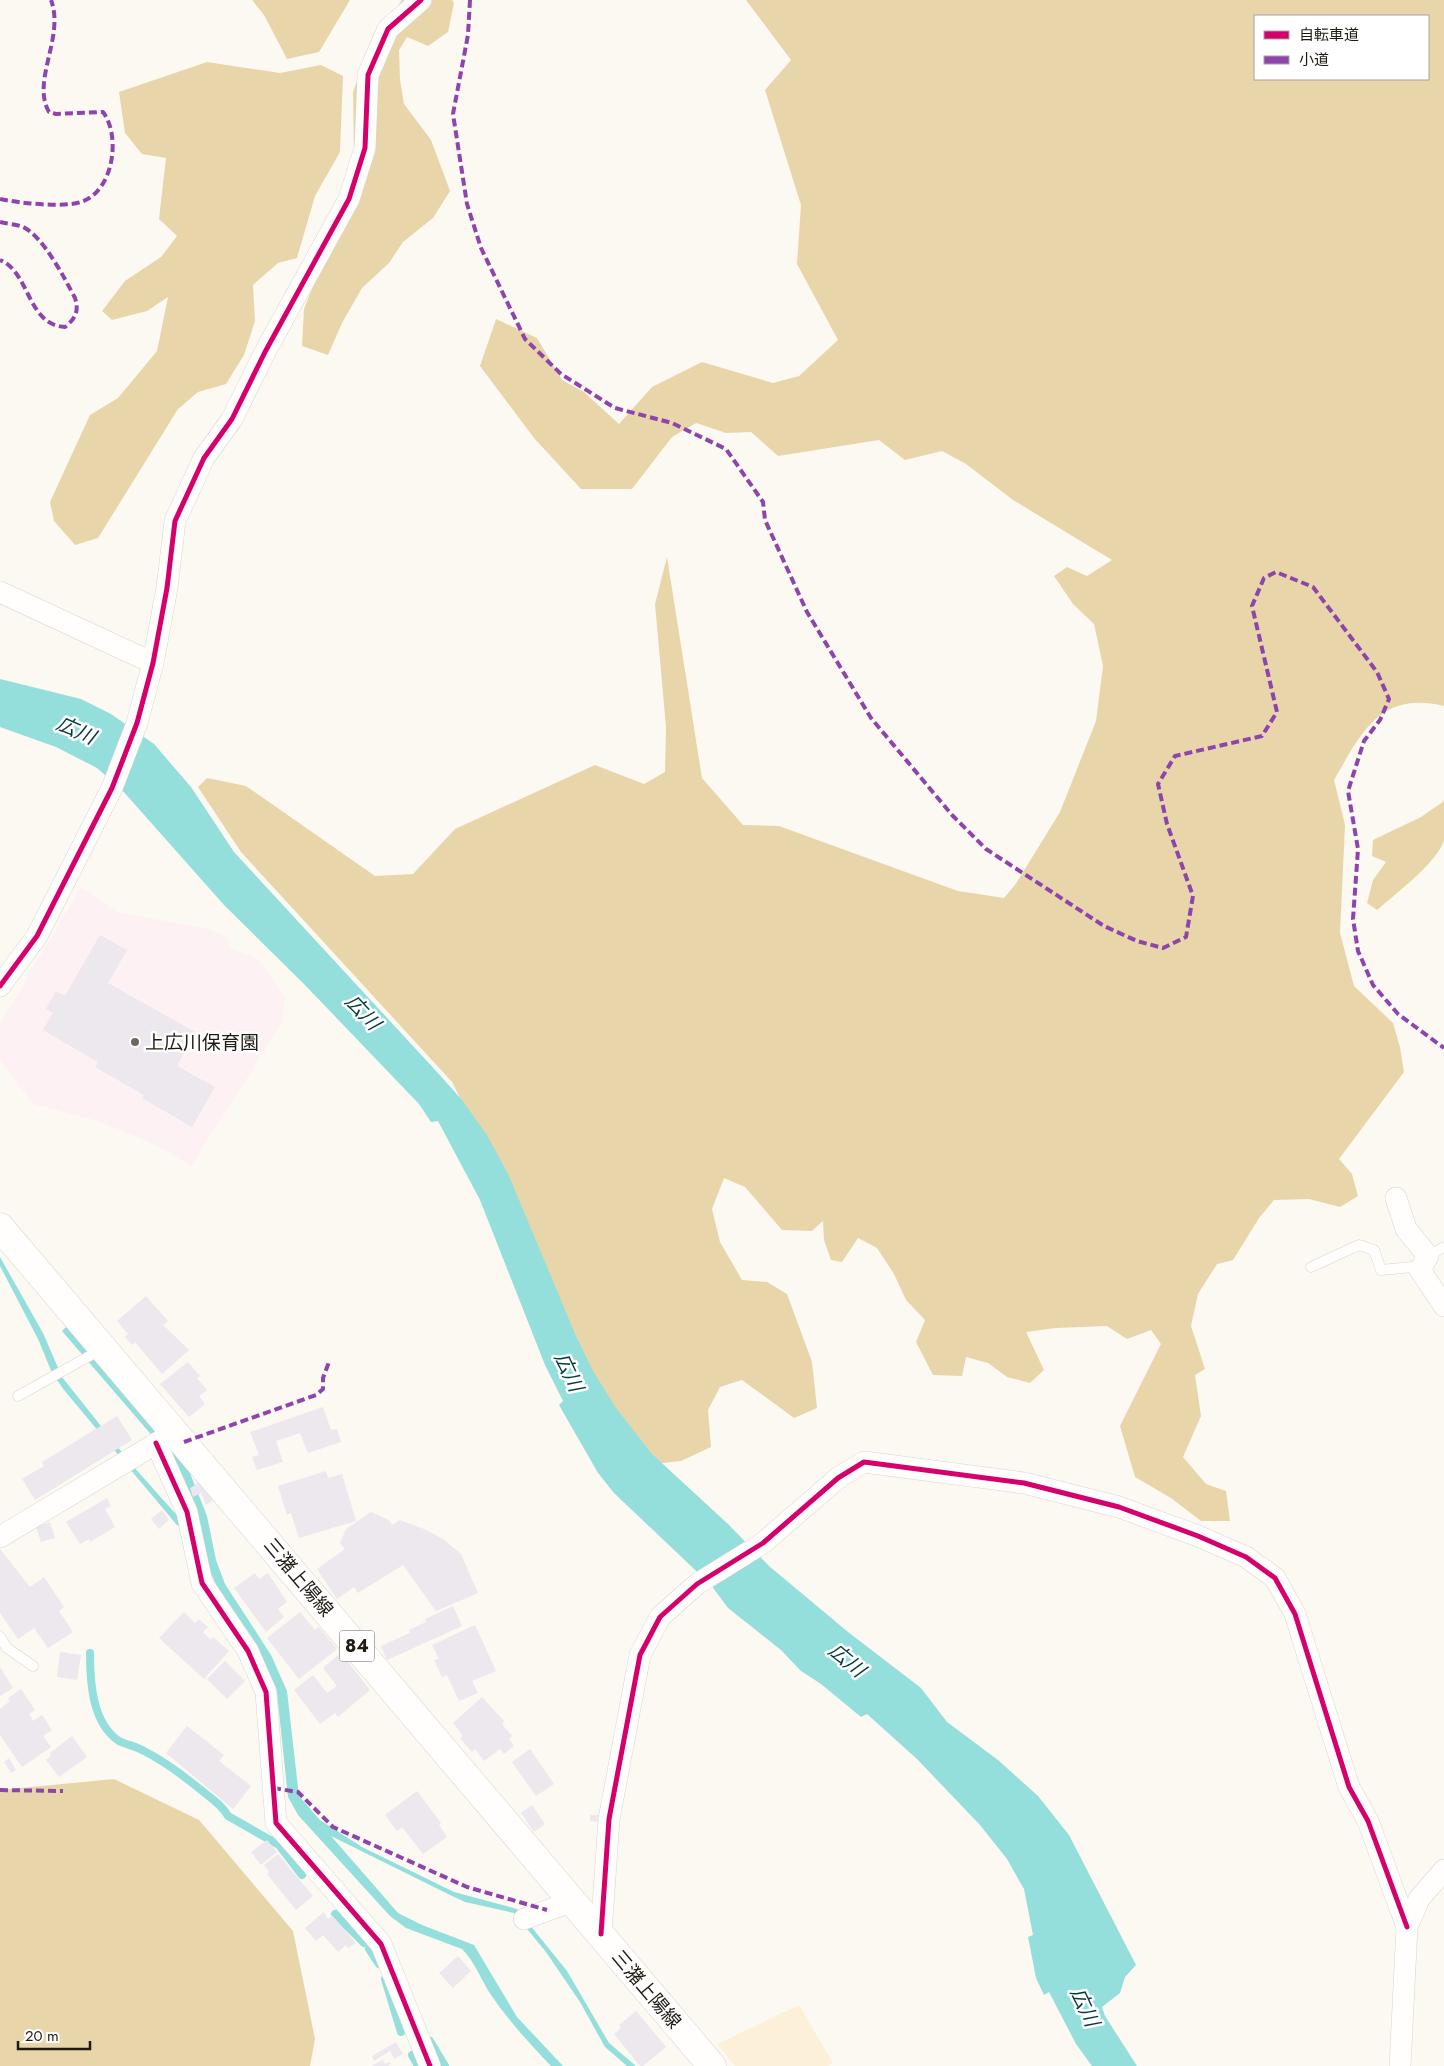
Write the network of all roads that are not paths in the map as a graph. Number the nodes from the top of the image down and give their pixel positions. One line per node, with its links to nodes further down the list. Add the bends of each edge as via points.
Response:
1 (421, 0): 3 (street, via 388,29 368,75 365,148 349,199 232,419 204,458 175,521)
2 (0, 592): 3 (street)
3 (153, 663): 4 (street, via 137,723 112,788 37,936)
4 (0, 986)
5 (1396, 1198): 7 (street, via 1406,1229)
6 (0, 1227): 10 (main road, 三潴上陽線 / 84)
7 (1431, 1256): 8 (lane, via 1381,1270 1374,1250 1359,1245); 9 (street, via 1420,1270)
8 (1311, 1266)
9 (1444, 1306)
10 (93, 1354): 11 (lane); 12 (main road, 三潴上陽線 / 84)
11 (18, 1396)
12 (167, 1438): 13 (street); 17 (main road, 三潴上陽線 / 84); 21 (street, via 202,1583 248,1651 266,1692 276,1823 381,1944)
13 (0, 1537)
14 (0, 1637): 15 (lane, via 7,1648)
15 (33, 1666)
16 (1444, 1870): 19 (street, via 1419,1899)
17 (572, 1901): 18 (street); 20 (main road, 三潴上陽線 / 84)
18 (524, 1919)
19 (1407, 1927): 20 (street, via 1368,1821 1350,1787 1295,1614 1275,1578 1246,1557 1119,1507 1024,1483 864,1462 838,1478 763,1543 697,1584 660,1617 640,1655 609,1819); 23 (street)
20 (601, 1934): 22 (main road, 三潴上陽線 / 84)
21 (430, 2066)
22 (712, 2066)
23 (1400, 2066)

